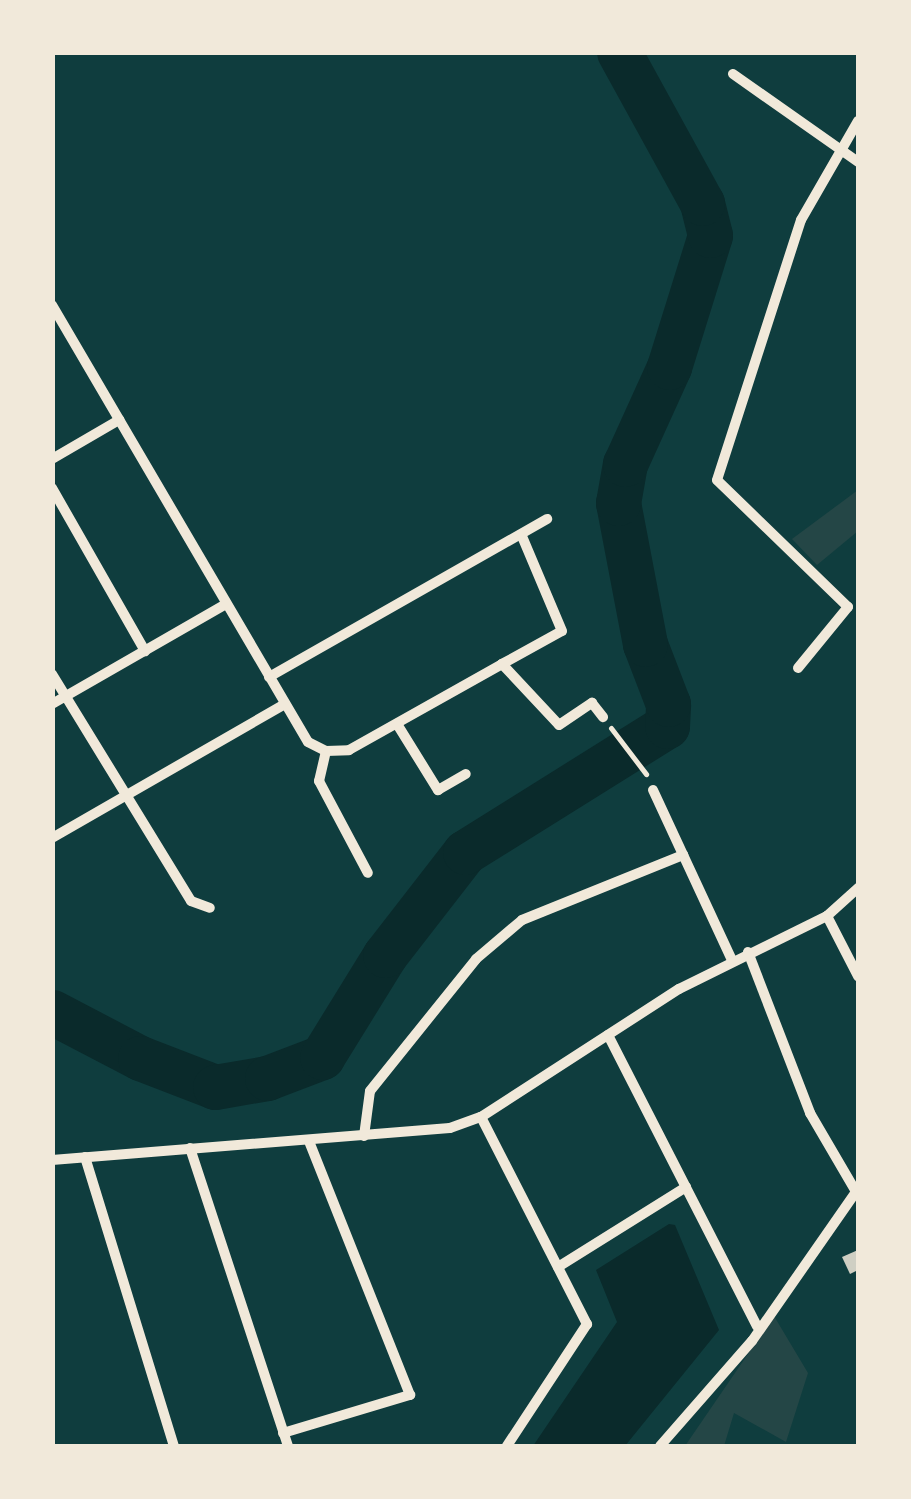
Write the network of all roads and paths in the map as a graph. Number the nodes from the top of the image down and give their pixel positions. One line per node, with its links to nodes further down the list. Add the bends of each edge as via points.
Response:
1 (734, 74): 3 (street)
2 (858, 121): 3 (street)
3 (843, 151): 4 (street); 15 (street, via 800,220 717,480 848,607)
4 (858, 162)
5 (52, 305): 6 (street)
6 (57, 323): 7 (street)
7 (120, 420): 8 (street); 12 (street)
8 (52, 459)
9 (52, 488): 13 (street)
10 (547, 519): 11 (street)
11 (521, 534): 14 (street, via 562,631); 17 (street)
12 (226, 604): 13 (street); 17 (street)
13 (145, 651): 18 (street)
14 (502, 664): 21 (street, via 559,725 592,703); 22 (street)
15 (798, 668)
16 (52, 674): 18 (street)
17 (269, 677): 20 (street)
18 (66, 696): 19 (street); 27 (street)
19 (52, 704)
20 (285, 704): 23 (street, via 308,742); 27 (street)
21 (603, 717): 25 (path)
22 (397, 724): 23 (street, via 350,750); 24 (street, via 438,790)
23 (326, 751): 30 (street, via 319,781)
24 (466, 774)
25 (646, 774)
26 (653, 790): 29 (street)
27 (126, 795): 28 (street); 32 (street, via 191,901)
28 (52, 838)
29 (683, 855): 35 (street); 39 (street, via 522,920 476,959 370,1092)
30 (368, 872)
31 (858, 888): 33 (street)
32 (210, 908)
33 (827, 916): 34 (street); 36 (street)
34 (748, 952): 35 (street); 45 (street, via 810,1113)
35 (732, 960): 37 (street)
36 (858, 976)
37 (608, 1035): 38 (street); 44 (street)
38 (481, 1117): 39 (street, via 450,1128); 46 (street)
39 (364, 1136): 40 (street)
40 (309, 1140): 41 (street); 48 (street, via 410,1395)
41 (190, 1148): 42 (street); 48 (street)
42 (85, 1157): 43 (street); 49 (street)
43 (52, 1160)
44 (686, 1186): 46 (street); 47 (street)
45 (857, 1194): 47 (street)
46 (558, 1268): 51 (street, via 587,1324)
47 (757, 1326): 52 (street, via 752,1341)
48 (283, 1433): 50 (street)
49 (174, 1446)
50 (288, 1446)
51 (507, 1446)
52 (660, 1446)

